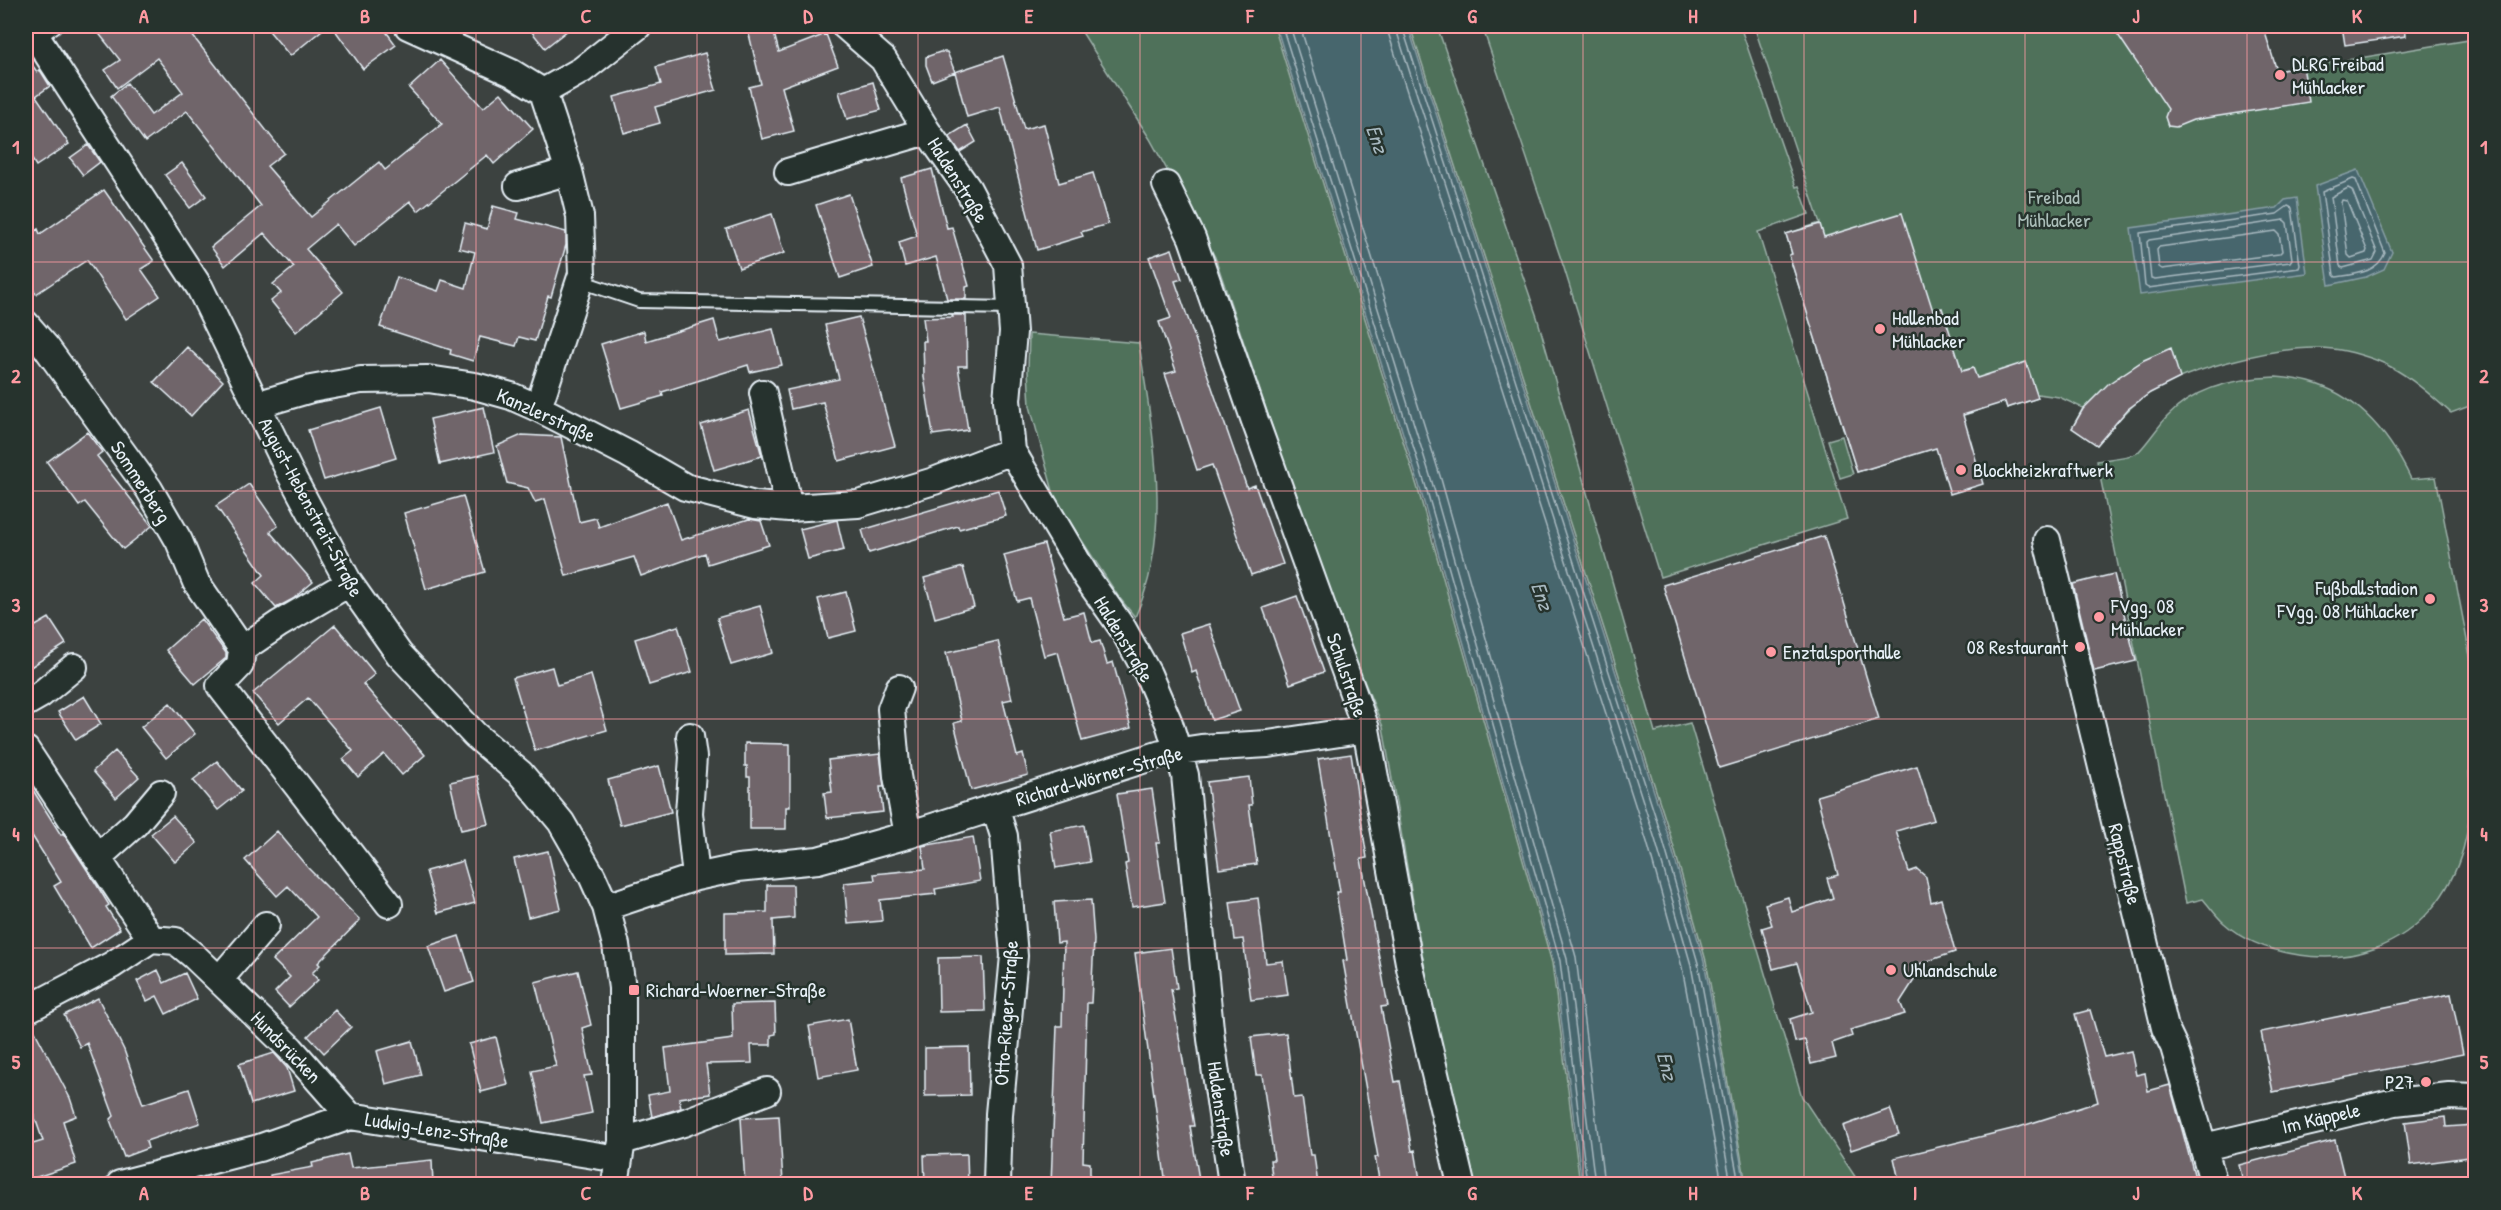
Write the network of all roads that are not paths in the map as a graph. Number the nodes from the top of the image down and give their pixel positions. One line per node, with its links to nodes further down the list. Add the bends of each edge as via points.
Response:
1 (408, 26): 5 (street)
2 (638, 26): 6 (street, via 582,70)
3 (845, 26): 7 (street, Haldenstraße, via 883,59)
4 (40, 30): 16 (street, August-Hebenstreit-Straße, via 200,288)
5 (449, 33): 6 (street)
6 (543, 92): 8 (street)
7 (927, 131): 9 (street, Haldenstraße); 13 (street, Haldenstraße, via 968,189 1008,265)
8 (569, 171): 11 (street); 12 (street, via 580,216)
9 (788, 172)
10 (1166, 185): 26 (street, Schulstraße, via 1192,238)
11 (518, 186)
12 (580, 281): 13 (lane, via 639,301); 17 (street)
13 (1011, 308): 18 (street, Haldenstraße, via 1013,332 1007,400)
14 (26, 324): 22 (street, Sommerberg, via 149,489 179,541 196,582)
15 (764, 393): 19 (street)
16 (256, 405): 17 (street, Kanzlerstraße, via 361,380 428,379 476,386); 21 (street, August-Hebenstreit-Straße)
17 (538, 408): 19 (street, Kanzlerstraße, via 685,487 755,505)
18 (1012, 451): 19 (street, Kanzlerstraße, via 858,504); 29 (street, Haldenstraße, via 1087,578 1123,629 1148,674)
19 (789, 508)
20 (2047, 540): 44 (street, Rappstraße, via 2165,1028)
21 (349, 583): 22 (street); 36 (street, August-Hebenstreit-Straße, via 399,654 475,735 521,774 561,822)
22 (242, 649): 35 (street, via 240,665 220,687)
23 (74, 668): 25 (street)
24 (899, 688): 32 (street, via 891,710)
25 (26, 703)
26 (1366, 729): 29 (street, Richard-Wörner-Straße, via 1268,744); 50 (street, Schulstraße, via 1410,968)
27 (690, 736): 34 (street, via 693,757 689,813)
28 (26, 750): 33 (street)
29 (1179, 751): 31 (street, Richard-Wörner-Straße); 49 (street, Haldenstraße, via 1185,775 1211,1039)
30 (161, 793): 33 (street, via 135,824)
31 (995, 807): 32 (street, Richard-Wörner-Straße); 48 (street, Otto-Rieger-Straße, via 1004,836 1014,957 999,1113)
32 (908, 835): 34 (street, Richard-Wörner-Straße, via 818,860 738,868)
33 (98, 857): 38 (street)
34 (696, 877): 36 (street, Richard-Wörner-Straße)
35 (389, 904)
36 (606, 907): 45 (street, August-Hebenstreit-Straße, via 622,988)
37 (266, 926): 39 (street)
38 (151, 939): 39 (street, Hundsrücken, via 176,941); 40 (street, via 102,971)
39 (219, 980): 43 (street, Hundsrücken, via 291,1049)
40 (26, 1010)
41 (767, 1091): 45 (street)
42 (2475, 1096): 44 (street, Im Käppele, via 2395,1102)
43 (350, 1116): 45 (street, Ludwig-Lenz-Straße); 46 (street, Ludwig-Lenz-Straße, via 260,1148)
44 (2204, 1147): 51 (street, Rappstraße)
45 (620, 1150): 47 (street, August-Hebenstreit-Straße)
46 (120, 1185)
47 (615, 1185)
48 (997, 1185)
49 (1232, 1185)
50 (1461, 1185)
51 (2214, 1185)

